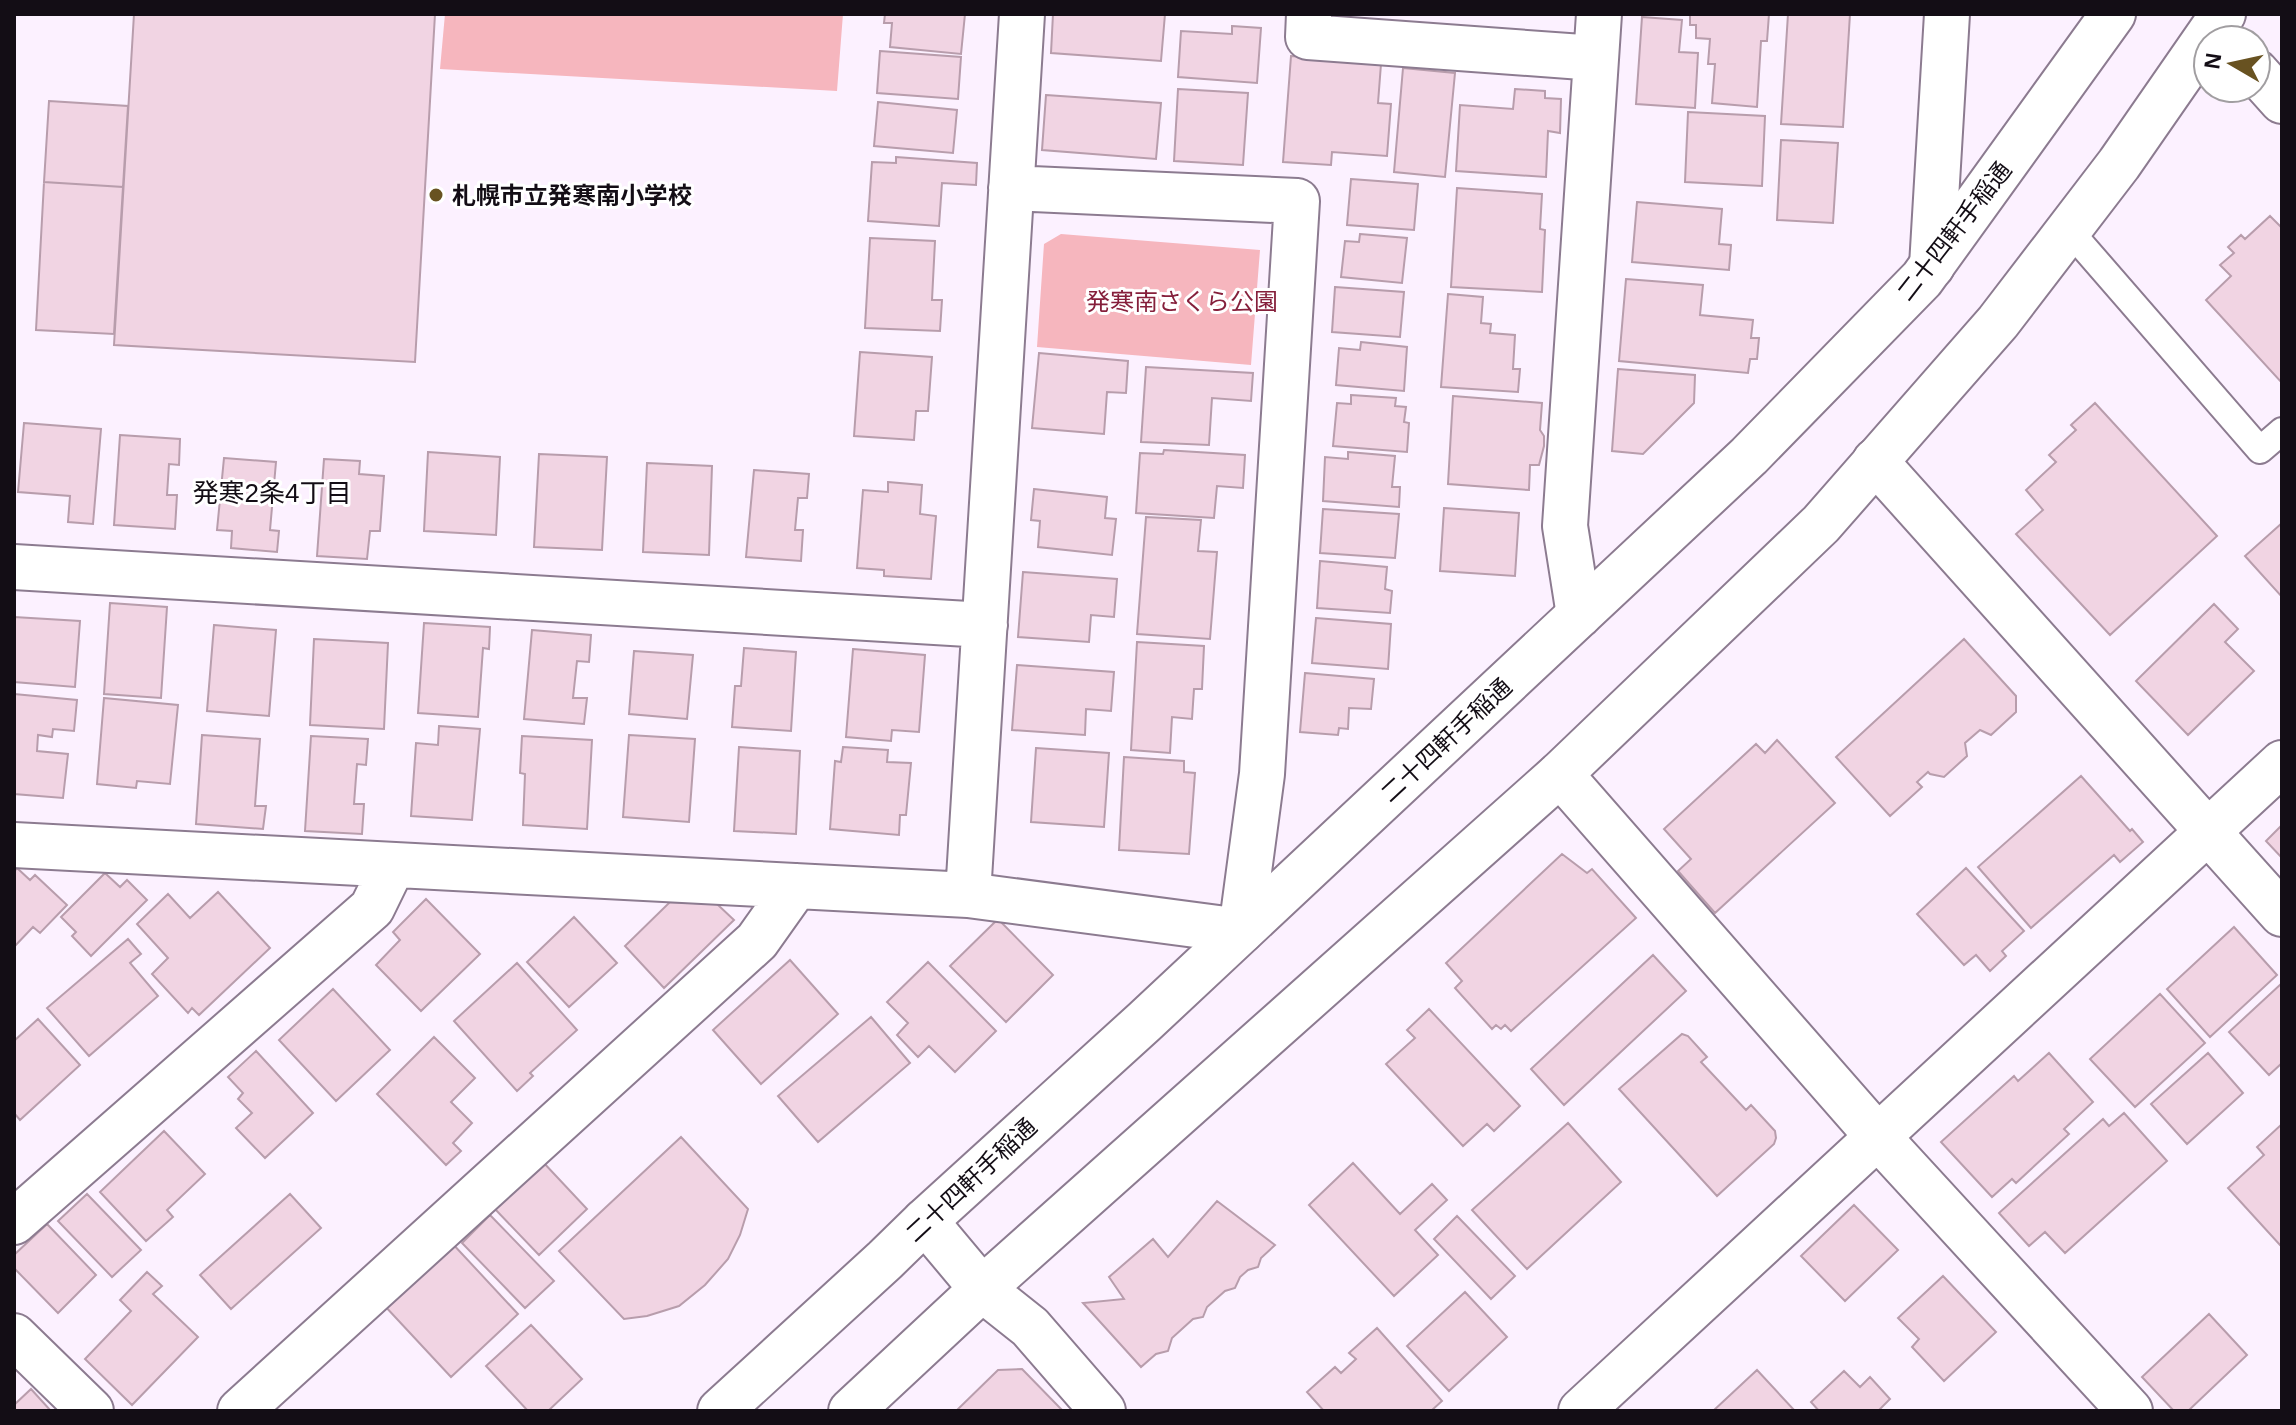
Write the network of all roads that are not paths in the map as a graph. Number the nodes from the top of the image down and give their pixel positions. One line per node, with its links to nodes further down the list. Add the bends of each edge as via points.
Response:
1 (1022, 14): 8 (street)
2 (1309, 14): 6 (street, via 1308,37)
3 (1599, 14): 6 (street)
4 (1947, 14): 10 (street)
5 (2113, 14): 10 (street, 二十四軒手稲通)
6 (1596, 58): 14 (street, via 1565,526)
7 (2192, 60): 9 (street)
8 (1011, 188): 15 (street); 24 (street, via 1297,201 1262,774)
9 (2068, 229): 11 (lane, via 2260,450); 12 (street, via 1998,322)
10 (1932, 266): 14 (street, 二十四軒手稲通, via 1749,456)
11 (2282, 431)
12 (1875, 461): 17 (street, via 1821,524); 18 (street)
13 (14, 567): 15 (street)
14 (1579, 615): 24 (street, 二十四軒手稲通)
15 (985, 625): 22 (street)
16 (2282, 763): 18 (street)
17 (1560, 774): 25 (street); 28 (street)
18 (2208, 834): 23 (street); 25 (street)
19 (14, 845): 20 (street)
20 (393, 865): 21 (street); 27 (street, via 372,908)
21 (796, 886): 22 (street); 32 (street, via 757,941)
22 (968, 895): 24 (street)
23 (2282, 914)
24 (1241, 931): 26 (street, 二十四軒手稲通)
25 (1878, 1137): 30 (street); 36 (street)
26 (925, 1221): 28 (street); 33 (street, 二十四軒手稲通)
27 (14, 1222)
28 (982, 1289): 34 (street); 35 (street, via 1030,1327)
29 (14, 1336): 31 (street)
30 (1597, 1406)
31 (91, 1411)
32 (240, 1411)
33 (720, 1411)
34 (851, 1411)
35 (1103, 1411)
36 (2130, 1411)

